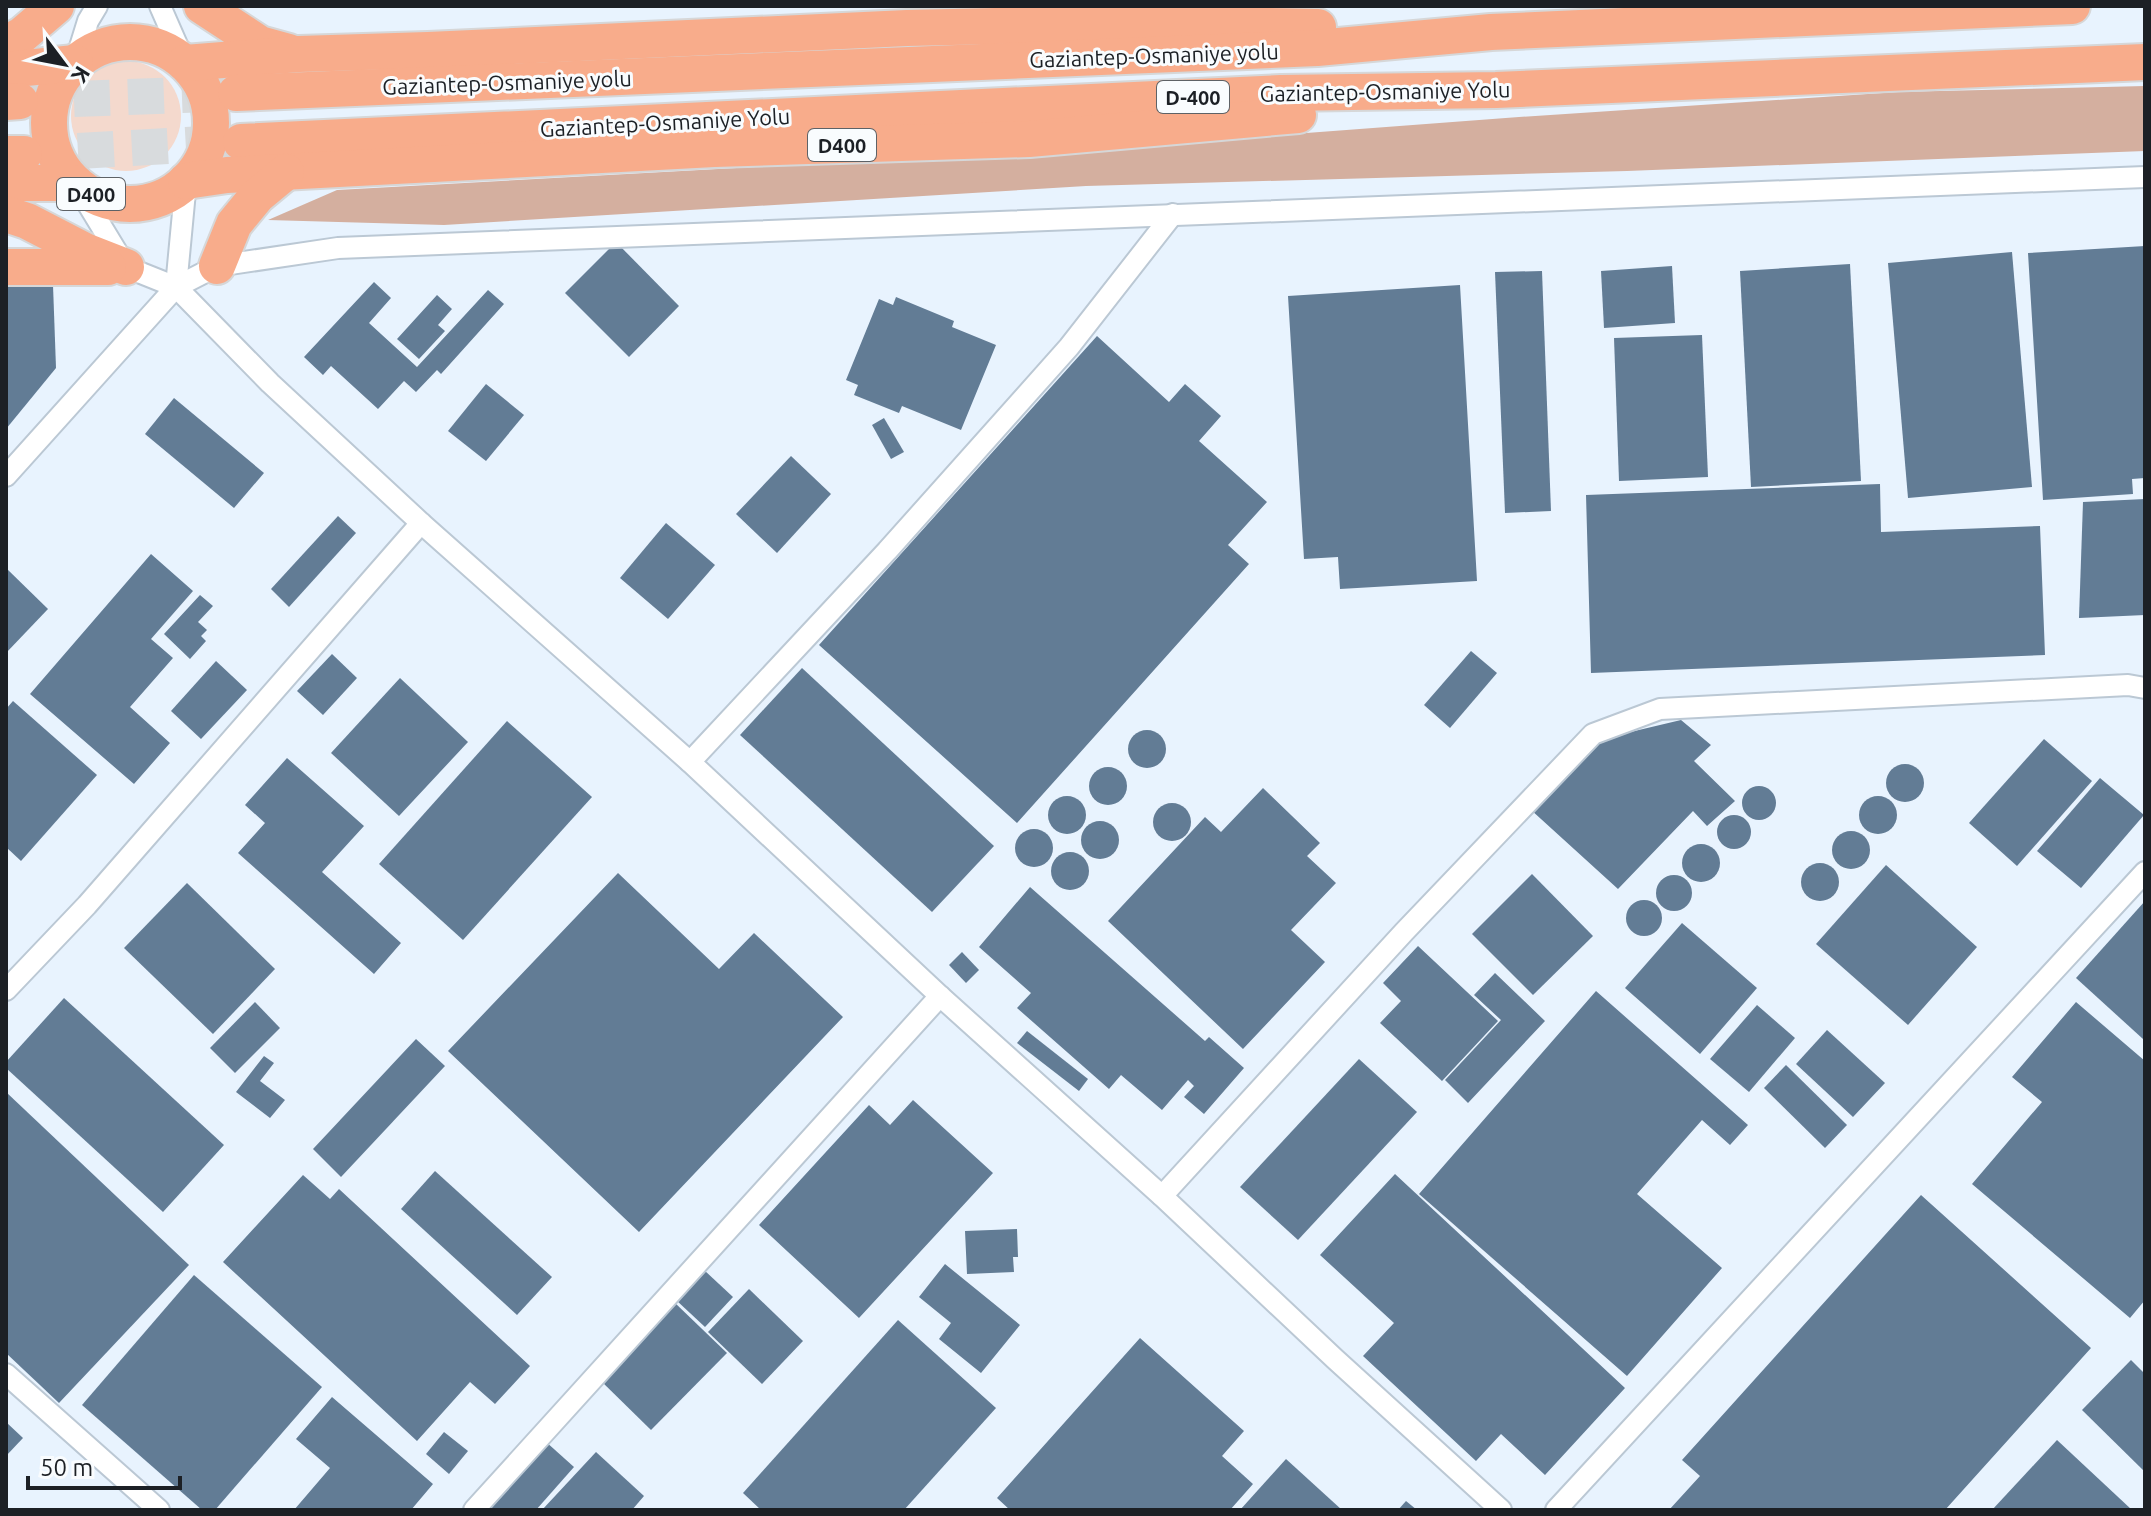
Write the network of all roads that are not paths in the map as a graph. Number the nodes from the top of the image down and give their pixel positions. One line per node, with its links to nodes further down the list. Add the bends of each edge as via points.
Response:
1 (56, 6): 7 (highway)
2 (97, 6): 10 (street)
3 (160, 6): 11 (street)
4 (202, 6): 8 (highway, via 260,44)
5 (2072, 6): 6 (highway, Gaziantep-Osmaniye yolu / D-400)
6 (1491, 32): 8 (highway, via 1127,23); 14 (highway, Gaziantep-Osmaniye yolu / D-400, via 1317,48)
7 (6, 43)
8 (299, 54): 11 (highway)
9 (2145, 62): 12 (highway, Gaziantep-Osmaniye Yolu / D-400)
10 (75, 63): 11 (highway, D400, via 92,51 130,41 150,43); 13 (highway, D400); 20 (highway, D400, via 56,90 49,123 52,145)
11 (185, 63): 19 (highway, D400, via 199,80 212,122 209,144)
12 (1496, 90): 15 (highway, Gaziantep-Osmaniye Yolu / D-400, via 1265,93); 17 (highway, D400, via 1029,139)
13 (11, 91)
14 (236, 93)
15 (241, 142)
16 (12, 164): 20 (highway, D400)
17 (286, 172): 19 (highway, D400); 23 (highway, via 234,224)
18 (2145, 177): 22 (street)
19 (186, 181): 20 (highway, D400, via 157,200 139,204 105,200); 26 (street)
20 (75, 183): 25 (street)
21 (6, 214): 25 (highway, D400)
22 (1173, 214): 23 (street, via 338,248); 30 (street, via 1069,347)
23 (217, 266): 26 (street)
24 (6, 267): 25 (highway)
25 (126, 267): 26 (street)
26 (176, 287): 27 (street); 28 (street)
27 (6, 476)
28 (421, 523): 30 (street); 32 (street, via 87,905)
29 (2145, 688): 34 (street, via 1660,709 1593,734)
30 (690, 762): 33 (street)
31 (2145, 872): 39 (street)
32 (6, 990)
33 (940, 996): 34 (street); 37 (street)
34 (1162, 1196): 38 (street)
35 (6, 1374): 36 (street)
36 (159, 1510)
37 (474, 1510)
38 (1501, 1510)
39 (1556, 1510)

